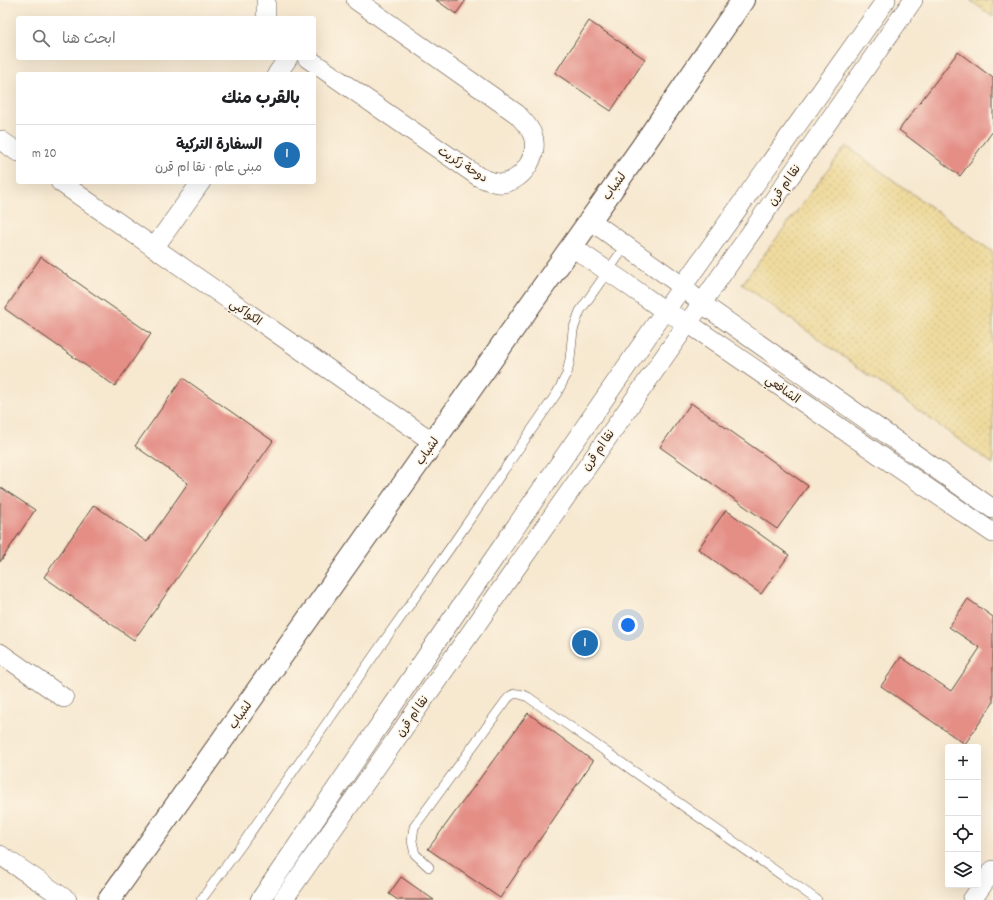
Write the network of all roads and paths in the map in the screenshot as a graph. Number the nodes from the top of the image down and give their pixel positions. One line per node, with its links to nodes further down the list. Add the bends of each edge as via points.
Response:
1 (266, 0): 6 (street)
2 (356, 0): 8 (street, دوحة زكريت, via 516,114 528,126 533,137 534,150 528,166 516,178 503,183 490,182 479,177)
3 (743, 0): 14 (street, لشباب)
4 (886, 0): 19 (street, نقا ام قرن)
5 (912, 0): 20 (street, نقا ام قرن)
6 (266, 16)
7 (287, 60): 9 (street)
8 (310, 60)
9 (278, 72)
10 (0, 140): 11 (street)
11 (16, 151)
12 (63, 184): 17 (street, الكواكبي)
13 (200, 184): 17 (street)
14 (590, 220): 15 (street, الشافعي); 16 (street, لشباب)
15 (626, 245): 18 (lane); 19 (street, الشافعي)
16 (572, 247): 18 (street, الشافعي); 23 (street, لشباب)
17 (154, 248): 23 (street, الكواكبي)
18 (607, 270): 21 (street, الشافعي); 33 (lane, via 580,311 573,330 567,374 557,393)
19 (682, 286): 20 (street, الشافعي); 21 (street, نقا ام قرن)
20 (701, 303): 22 (street, نقا ام قرن); 24 (street, الشافعي)
21 (665, 311): 22 (street, الشافعي); 34 (street, نقا ام قرن)
22 (688, 323): 25 (street, الشافعي); 35 (street, نقا ام قرن)
23 (433, 442): 31 (street, لشباب)
24 (993, 509)
25 (993, 533)
26 (0, 653): 27 (street)
27 (64, 698)
28 (0, 855): 32 (street)
29 (429, 868): 36 (lane, via 415,854 412,841 414,827 509,696 522,694)
30 (993, 870): 37 (street)
31 (112, 898)
32 (67, 900)
33 (201, 900)
34 (260, 900)
35 (283, 900)
36 (817, 900)
37 (972, 900)

